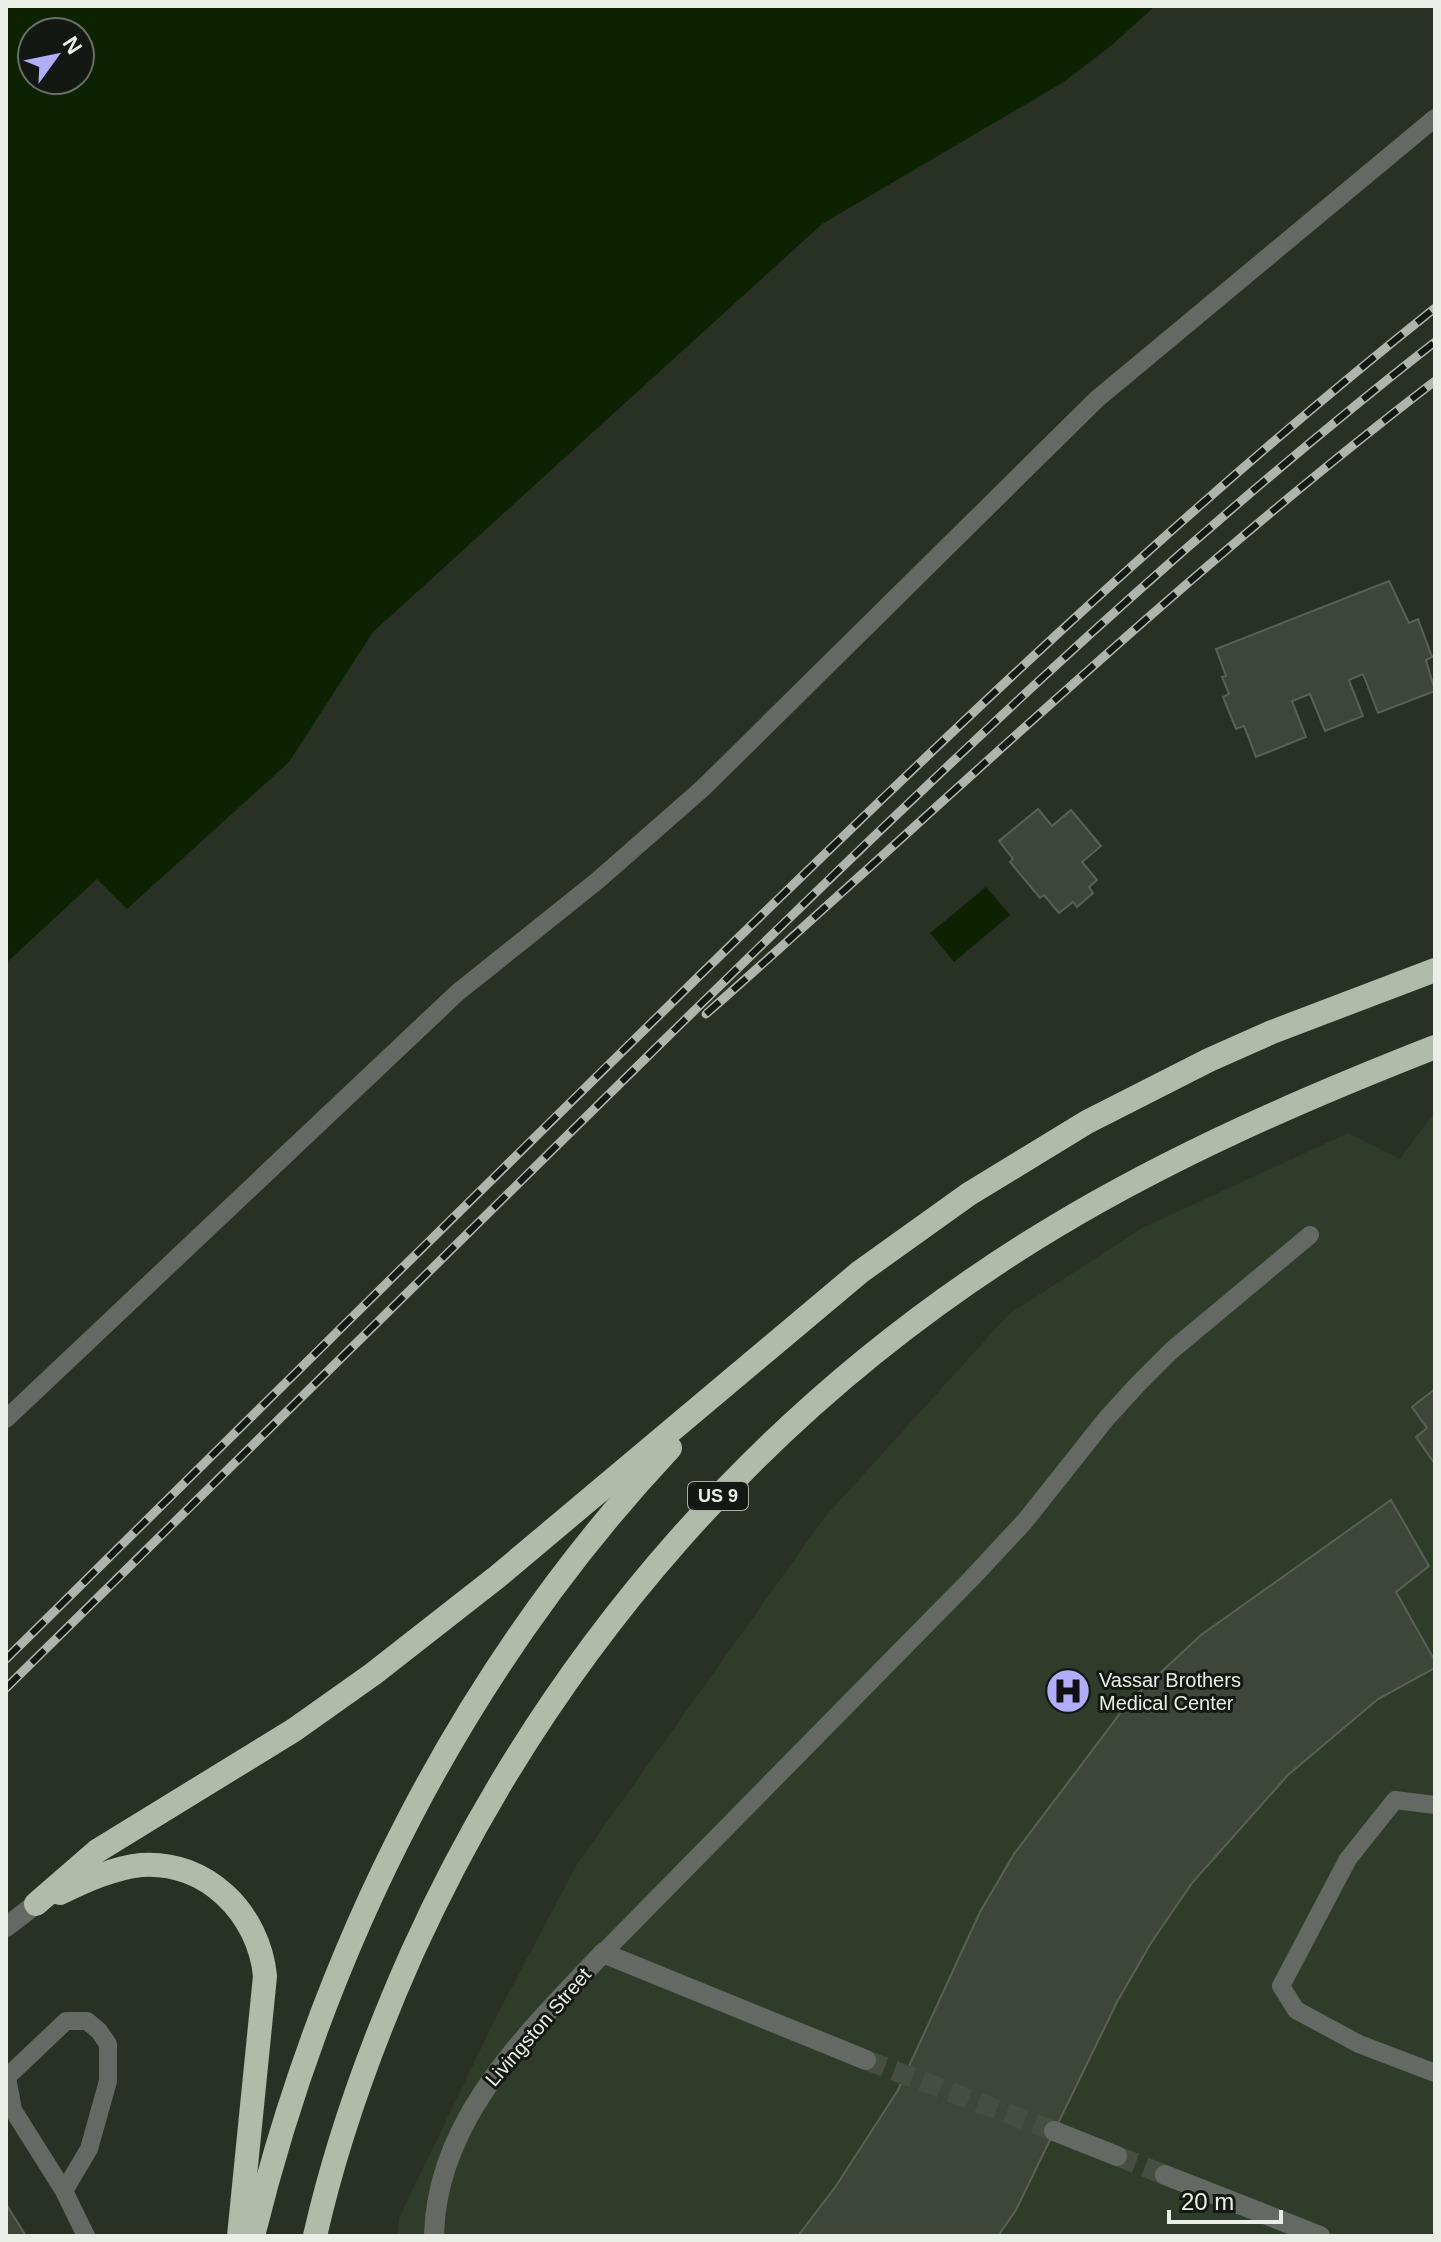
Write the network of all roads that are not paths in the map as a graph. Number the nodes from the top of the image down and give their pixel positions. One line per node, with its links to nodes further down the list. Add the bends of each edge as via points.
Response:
1 (1435, 118): 6 (lane, via 1097,399 703,788 457,993)
2 (1435, 970): 5 (highway, via 1272,1032 1087,1122 916,1230)
3 (1435, 1047): 20 (highway, US 9, via 1171,1162 1031,1242 941,1302 837,1384 689,1526 567,1678 460,1853 377,2036)
4 (1310, 1235): 10 (lane, via 1138,1384 972,1578)
5 (756, 1361): 8 (highway, via 373,1674 280,1739 97,1851); 19 (highway, via 661,1459 571,1566 492,1678 421,1794 334,1979 288,2108)
6 (6, 1419)
7 (1435, 1805): 12 (lane, via 1395,1800 1348,1859 1281,1986 1296,2010 1359,2044)
8 (36, 1904): 9 (street); 18 (highway, via 121,1869 163,1865 207,1880 251,1925 265,1976)
9 (6, 1927)
10 (603, 1953): 11 (street, Livingston Street); 21 (street, Livingston Street, via 508,2057 477,2101 450,2157)
11 (866, 2060)
12 (1435, 2073)
13 (1054, 2131): 14 (street)
14 (1117, 2156)
15 (1165, 2175): 22 (street)
16 (64, 2191): 16 (lane, via 13,2110 7,2077 66,2021 87,2021 108,2044 108,2081 89,2149); 17 (lane)
17 (86, 2236)
18 (239, 2236)
19 (253, 2236)
20 (315, 2236)
21 (434, 2236)
22 (1320, 2236)

